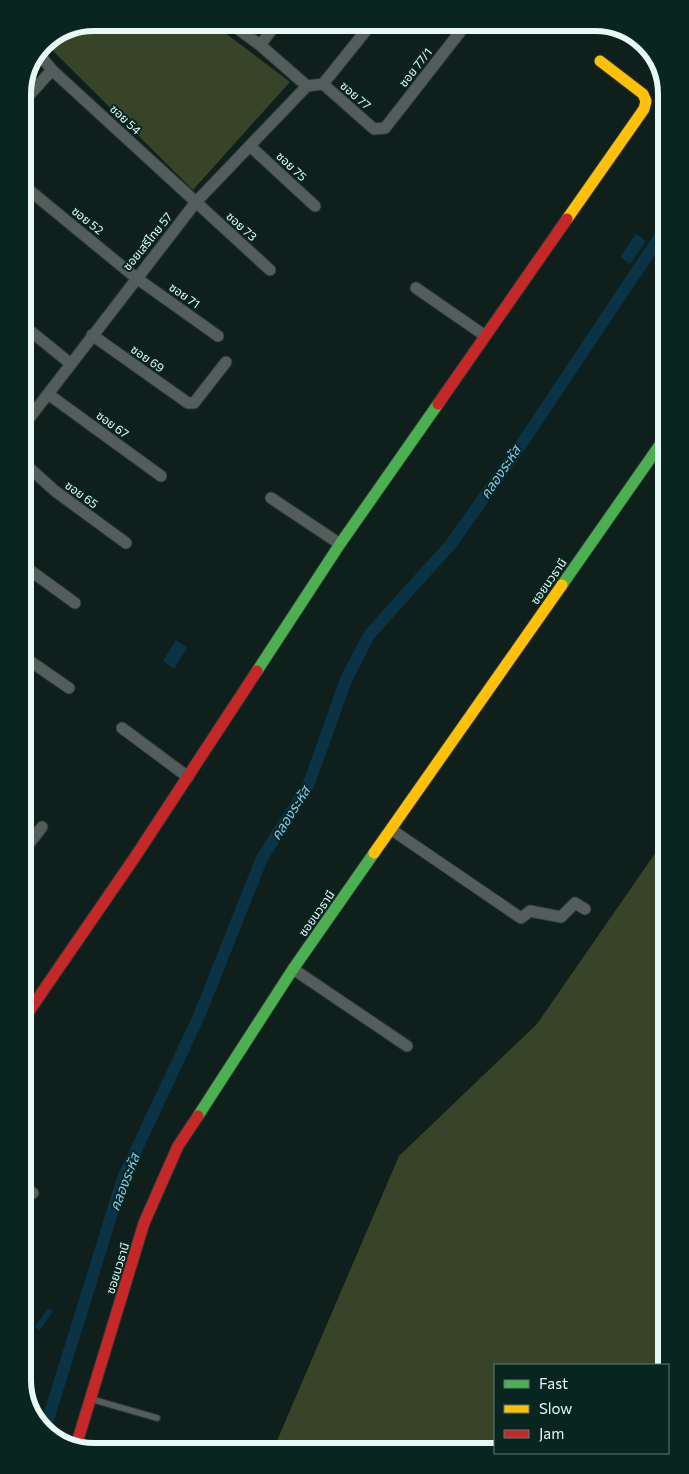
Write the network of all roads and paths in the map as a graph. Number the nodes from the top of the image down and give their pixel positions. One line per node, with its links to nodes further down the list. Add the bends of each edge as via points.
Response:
1 (242, 31): 5 (street)
2 (271, 31): 5 (street)
3 (366, 31): 9 (street)
4 (461, 31): 12 (street, ซอย 77/1)
5 (260, 45): 10 (street)
6 (43, 58): 8 (street, ซอย 54)
7 (600, 61): 23 (street, via 643,94 646,101 644,109)
8 (52, 70): 11 (street); 15 (street, ซอย 54)
9 (323, 84): 10 (street, ซอย 77); 12 (street, ซอย 77, via 374,129)
10 (307, 86): 13 (street, ซอยเสรีไทย 57)
11 (31, 93)
12 (385, 128)
13 (250, 146): 15 (street, ซอยเสรีไทย 57); 16 (street, ซอย 75)
14 (31, 192): 18 (street, ซอย 52)
15 (196, 202): 17 (street, ซอย 73); 18 (street, ซอยเสรีไทย 57)
16 (315, 206)
17 (270, 270)
18 (136, 277): 21 (street, ซอยเสรีไทย 57); 22 (street, ซอย 71)
19 (416, 288): 23 (street)
20 (31, 332): 25 (street)
21 (92, 335): 24 (street, ซอย 69, via 188,403 194,403); 25 (street, ซอยเสรีไทย 57)
22 (218, 336)
23 (484, 336): 33 (street)
24 (226, 362)
25 (71, 364): 26 (street, ซอยเสรีไทย 57)
26 (48, 394): 27 (street, ซอยเสรีไทย 57); 30 (street, ซอย 67)
27 (31, 416)
28 (658, 448): 41 (street, ซอยนวธานี)
29 (31, 469): 32 (street, ซอย 65)
30 (162, 476)
31 (271, 498): 33 (street)
32 (126, 543)
33 (340, 544): 39 (street)
34 (31, 571): 35 (street)
35 (76, 603)
36 (31, 662): 37 (street)
37 (69, 688)
38 (122, 728): 39 (street)
39 (188, 777): 45 (street)
40 (42, 827): 42 (street)
41 (392, 830): 43 (street, via 521,918 530,912 561,917 575,902); 44 (street, ซอยนวธานี)
42 (31, 839)
43 (585, 909)
44 (293, 969): 46 (street); 47 (street, ซอยนวธานี, via 178,1146 144,1223)
45 (31, 1008)
46 (407, 1046)
47 (91, 1399): 48 (lane); 49 (street, ซอยนวธานี)
48 (157, 1418)
49 (78, 1440)

